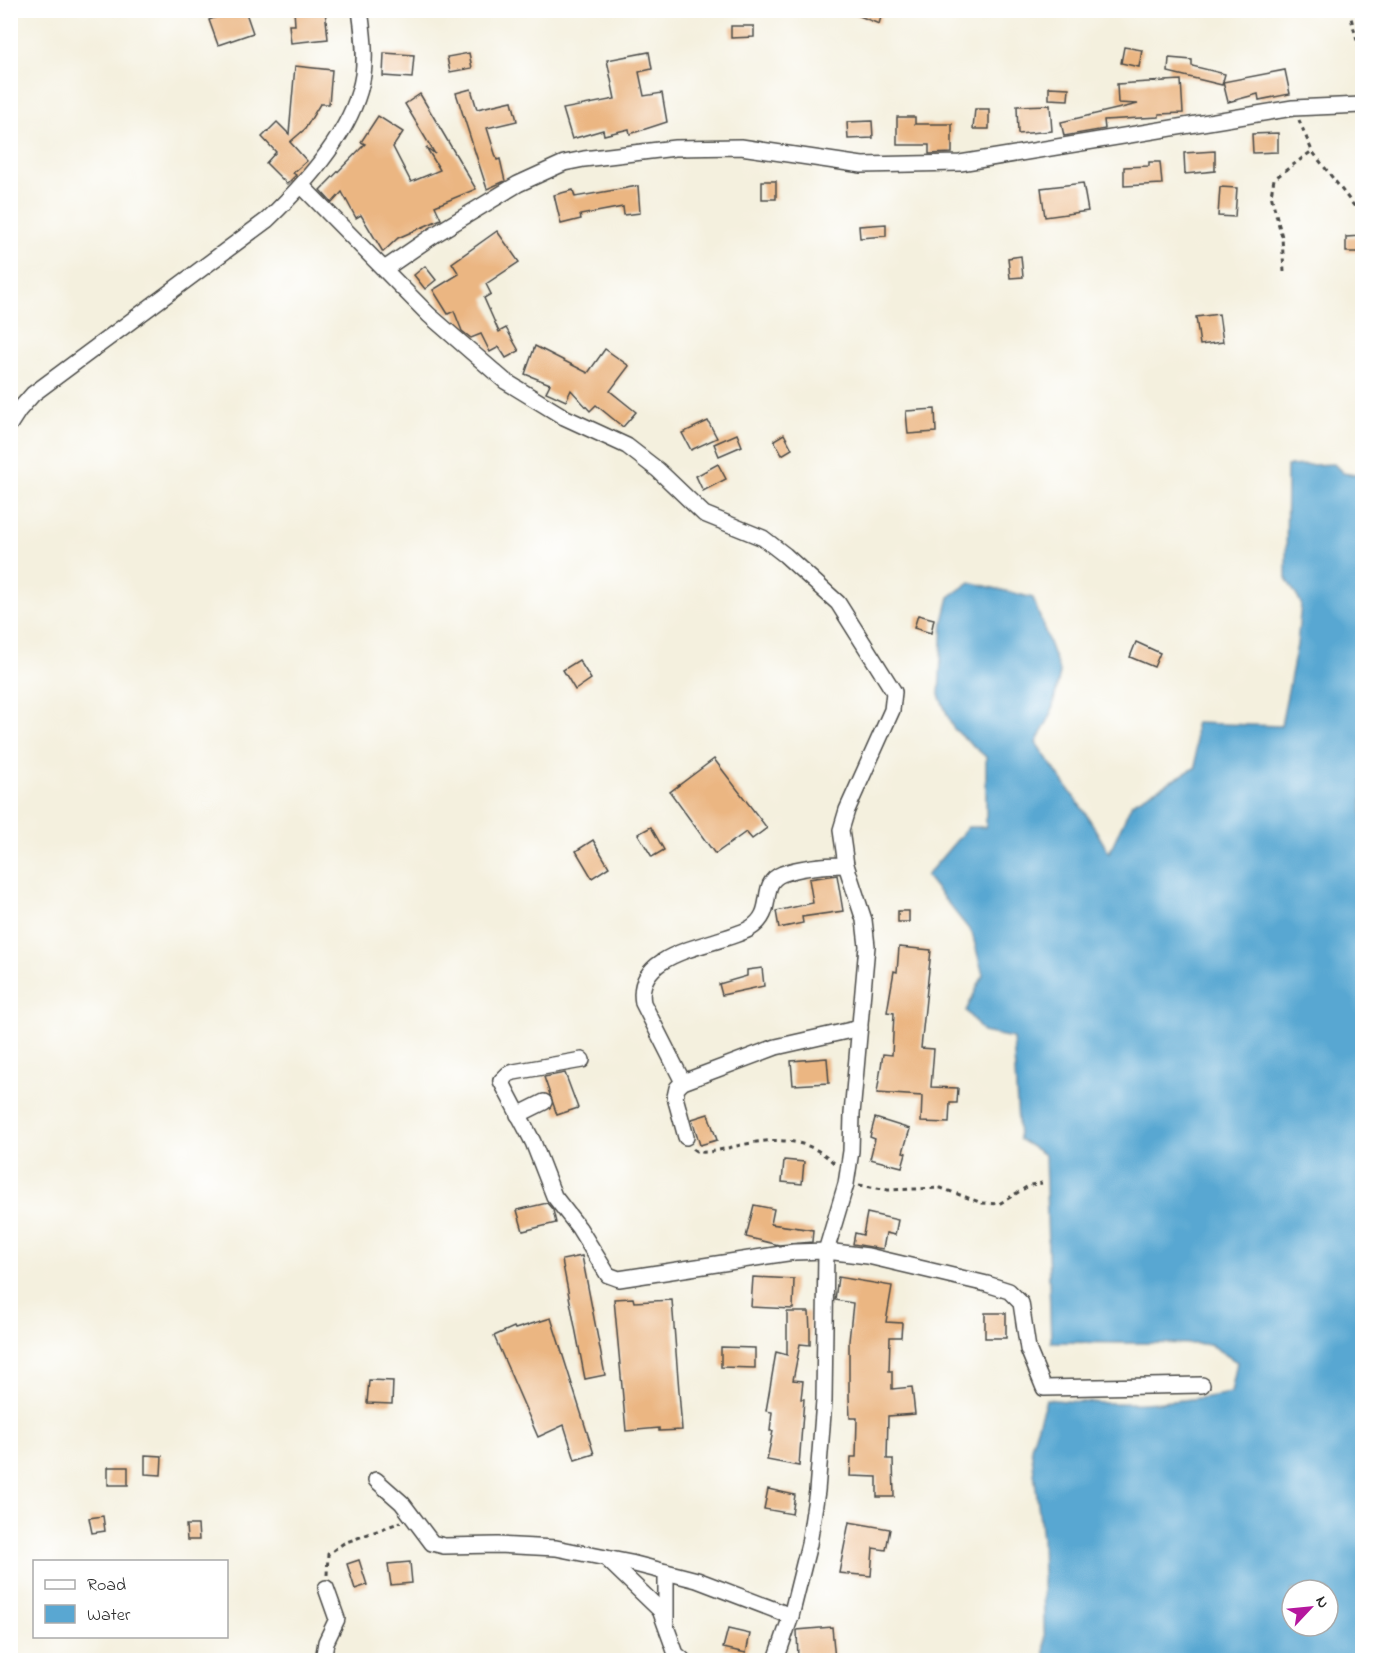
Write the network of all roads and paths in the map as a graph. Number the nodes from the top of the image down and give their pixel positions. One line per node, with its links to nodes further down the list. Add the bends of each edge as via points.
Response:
1 (360, 10): 7 (street, via 363,74 358,96 344,125)
2 (1349, 10): 3 (path)
3 (1362, 60)
4 (1362, 105): 5 (street)
5 (1293, 108): 6 (path); 9 (street, via 960,163 862,165 741,147 675,148 584,159 556,166 518,184)
6 (1312, 151): 8 (path, via 1355,207); 10 (path, via 1274,179 1271,195 1282,237)
7 (302, 186): 9 (street); 11 (street, via 267,220 33,394)
8 (1362, 210)
9 (386, 268): 12 (street, via 429,315 505,381 564,417 627,446 704,514 763,538 838,603 894,692 892,710 841,830)
10 (1284, 272)
11 (10, 424)
12 (846, 865): 13 (street, via 864,920 867,946); 15 (street, via 782,874 772,880 762,919 748,929 696,947 650,970 640,992 643,1003)
13 (860, 1028): 15 (street, via 776,1047); 19 (street)
14 (582, 1060): 17 (street, via 508,1074 501,1081)
15 (683, 1082): 18 (street, via 675,1096)
16 (544, 1102): 17 (street)
17 (518, 1115): 21 (street, via 554,1196 608,1275 619,1279 786,1253)
18 (686, 1137): 19 (path, via 694,1150 704,1153 784,1139 807,1144 829,1158)
19 (846, 1180): 20 (path, via 888,1190 941,1188 982,1203 999,1204 1030,1185); 21 (street)
20 (1042, 1183)
21 (826, 1251): 22 (street, via 925,1268 1009,1292 1021,1303 1028,1349 1044,1388); 28 (street, via 822,1444 809,1544)
22 (1202, 1385)
23 (376, 1480): 24 (street)
24 (414, 1517): 25 (street, via 432,1543 444,1546 556,1548); 27 (path, via 344,1543 328,1554)
25 (606, 1558): 26 (street); 29 (street, via 650,1598)
26 (666, 1572): 28 (street); 29 (street)
27 (326, 1588): 30 (street, via 337,1619)
28 (791, 1616): 32 (street)
29 (667, 1626): 31 (street, via 676,1654)
30 (323, 1660)
31 (683, 1660)
32 (776, 1660)

